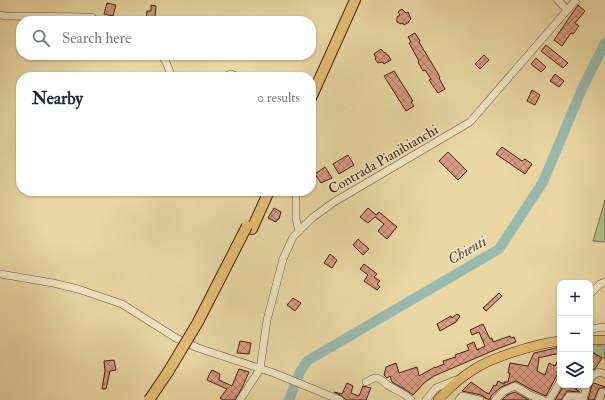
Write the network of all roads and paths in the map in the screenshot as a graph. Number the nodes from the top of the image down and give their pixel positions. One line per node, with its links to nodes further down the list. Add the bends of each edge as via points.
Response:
1 (348, 0): 10 (highway)
2 (355, 0): 11 (highway)
3 (558, 0): 5 (street)
4 (576, 0): 5 (street, Contrada Pianibianchi)
5 (567, 10): 15 (street, Contrada Pianibianchi, via 470,122 334,202)
6 (0, 15): 7 (street)
7 (16, 16)
8 (165, 60): 9 (street)
9 (170, 72)
10 (316, 72)
11 (316, 87)
12 (260, 196): 35 (highway, bridge, via 198,322)
13 (267, 196): 36 (highway, via 205,324)
14 (296, 196): 15 (street)
15 (299, 231): 24 (street, Contrada Pianibianchi, via 288,247 277,280 267,320)
16 (0, 274): 24 (street, via 78,289 122,304 176,338)
17 (605, 282): 18 (street)
18 (593, 291)
19 (605, 326): 20 (street)
20 (593, 328)
21 (593, 340): 22 (main road)
22 (605, 340)
23 (557, 342): 27 (main road, via 527,348 490,361)
24 (260, 369): 34 (street); 37 (street)
25 (605, 374): 26 (street, via 599,372)
26 (593, 376)
27 (462, 378): 39 (street, via 436,388); 40 (main road); 41 (main road)
28 (366, 382): 38 (street, via 372,378 380,378)
29 (557, 387): 46 (street)
30 (587, 388): 33 (street)
31 (602, 392): 48 (street)
32 (528, 398): 44 (street, via 515,386 504,391); 45 (street)
33 (583, 398): 47 (street, via 569,396)
34 (339, 399)
35 (149, 400)
36 (157, 400)
37 (240, 400)
38 (411, 400)
39 (426, 400)
40 (438, 400)
41 (444, 400)
42 (458, 400): 43 (street, via 462,396)
43 (480, 400)
44 (495, 400)
45 (543, 400)
46 (549, 400)
47 (566, 400)
48 (599, 400)

